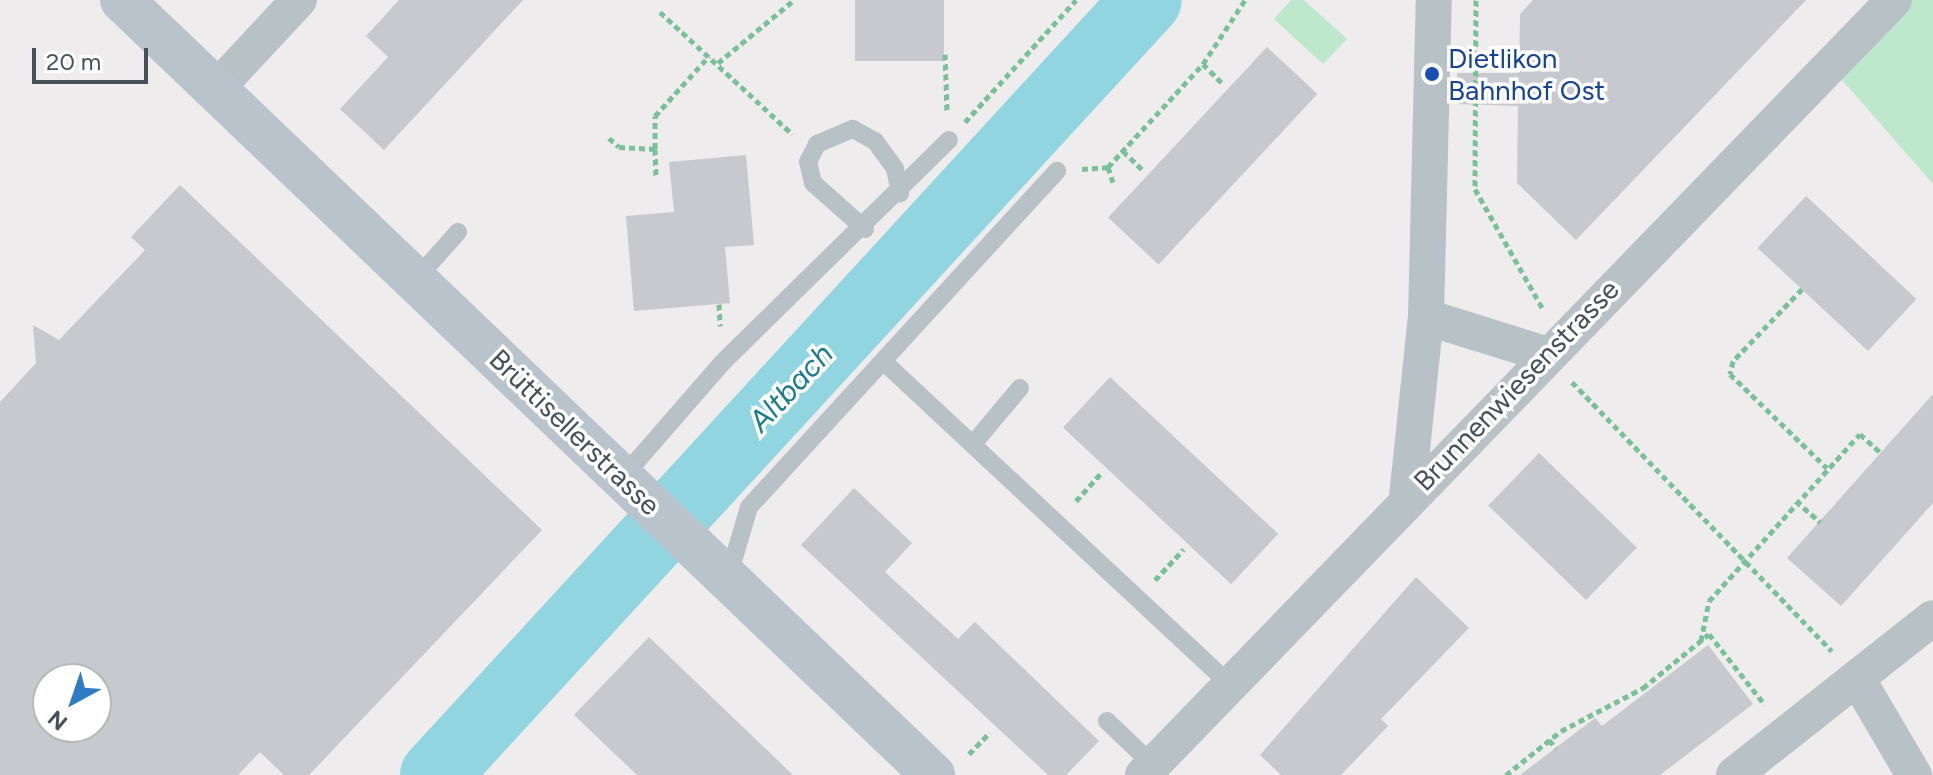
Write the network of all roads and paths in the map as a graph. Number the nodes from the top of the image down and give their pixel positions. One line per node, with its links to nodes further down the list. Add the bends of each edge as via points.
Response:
1 (122, 0): 15 (street, Brüttisellerstrasse)
2 (299, 0): 15 (street)
3 (794, 0): 12 (path)
4 (1076, 0): 17 (path)
5 (1245, 0): 13 (path)
6 (1434, 0): 32 (street)
7 (1476, 0): 31 (path, via 1475,189)
8 (1894, 0): 34 (street, Brunnenwiesenstrasse)
9 (660, 12): 11 (path)
10 (945, 54): 17 (path)
11 (709, 56): 12 (path); 19 (path, via 655,116)
12 (718, 63): 18 (path, via 801,144)
13 (1203, 64): 14 (path); 20 (path)
14 (1223, 84)
15 (215, 90): 29 (street, Brüttisellerstrasse)
16 (609, 138): 19 (path, via 619,147)
17 (949, 140): 26 (lane)
18 (817, 144): 26 (lane, via 853,129 875,141 895,169); 27 (lane, via 808,162 813,183)
19 (655, 149): 24 (path)
20 (1123, 151): 21 (path); 23 (path)
21 (1108, 167): 22 (path); 25 (path)
22 (1057, 171): 33 (lane)
23 (1144, 171)
24 (656, 177)
25 (1113, 182)
26 (900, 193): 27 (lane)
27 (865, 229): 40 (lane, via 722,363)
28 (458, 232): 29 (lane)
29 (416, 279): 40 (street, Brüttisellerstrasse)
30 (1802, 289): 38 (path, via 1733,361 1730,374)
31 (1546, 315)
32 (1426, 317): 34 (street); 41 (street)
33 (884, 362): 36 (lane); 47 (lane, via 749,507)
34 (1554, 363): 41 (street, Brunnenwiesenstrasse); 46 (path)
35 (1020, 388): 36 (lane)
36 (973, 444): 52 (lane)
37 (1881, 453): 38 (path, via 1860,434)
38 (1827, 468): 42 (path)
39 (1102, 472): 43 (path)
40 (632, 487): 47 (street, Brüttisellerstrasse)
41 (1407, 497): 52 (street, Brunnenwiesenstrasse)
42 (1796, 501): 44 (path); 46 (path)
43 (1070, 508)
44 (1820, 522)
45 (1184, 549): 48 (path)
46 (1742, 558): 50 (path, via 1709,601); 51 (path)
47 (728, 580): 58 (street, Brüttisellerstrasse)
48 (1152, 584)
49 (1933, 618): 51 (street)
50 (1701, 641): 55 (path, via 1709,634); 56 (path, via 1657,680)
51 (1857, 678): 55 (street); 62 (street)
52 (1229, 684): 59 (street, Brunnenwiesenstrasse)
53 (1107, 721): 59 (lane)
54 (990, 732): 58 (path)
55 (1788, 733): 61 (street)
56 (1549, 740): 57 (path); 60 (path)
57 (1556, 748)
58 (945, 770)
59 (1148, 770)
60 (1506, 775)
61 (1734, 775)
62 (1914, 775)

